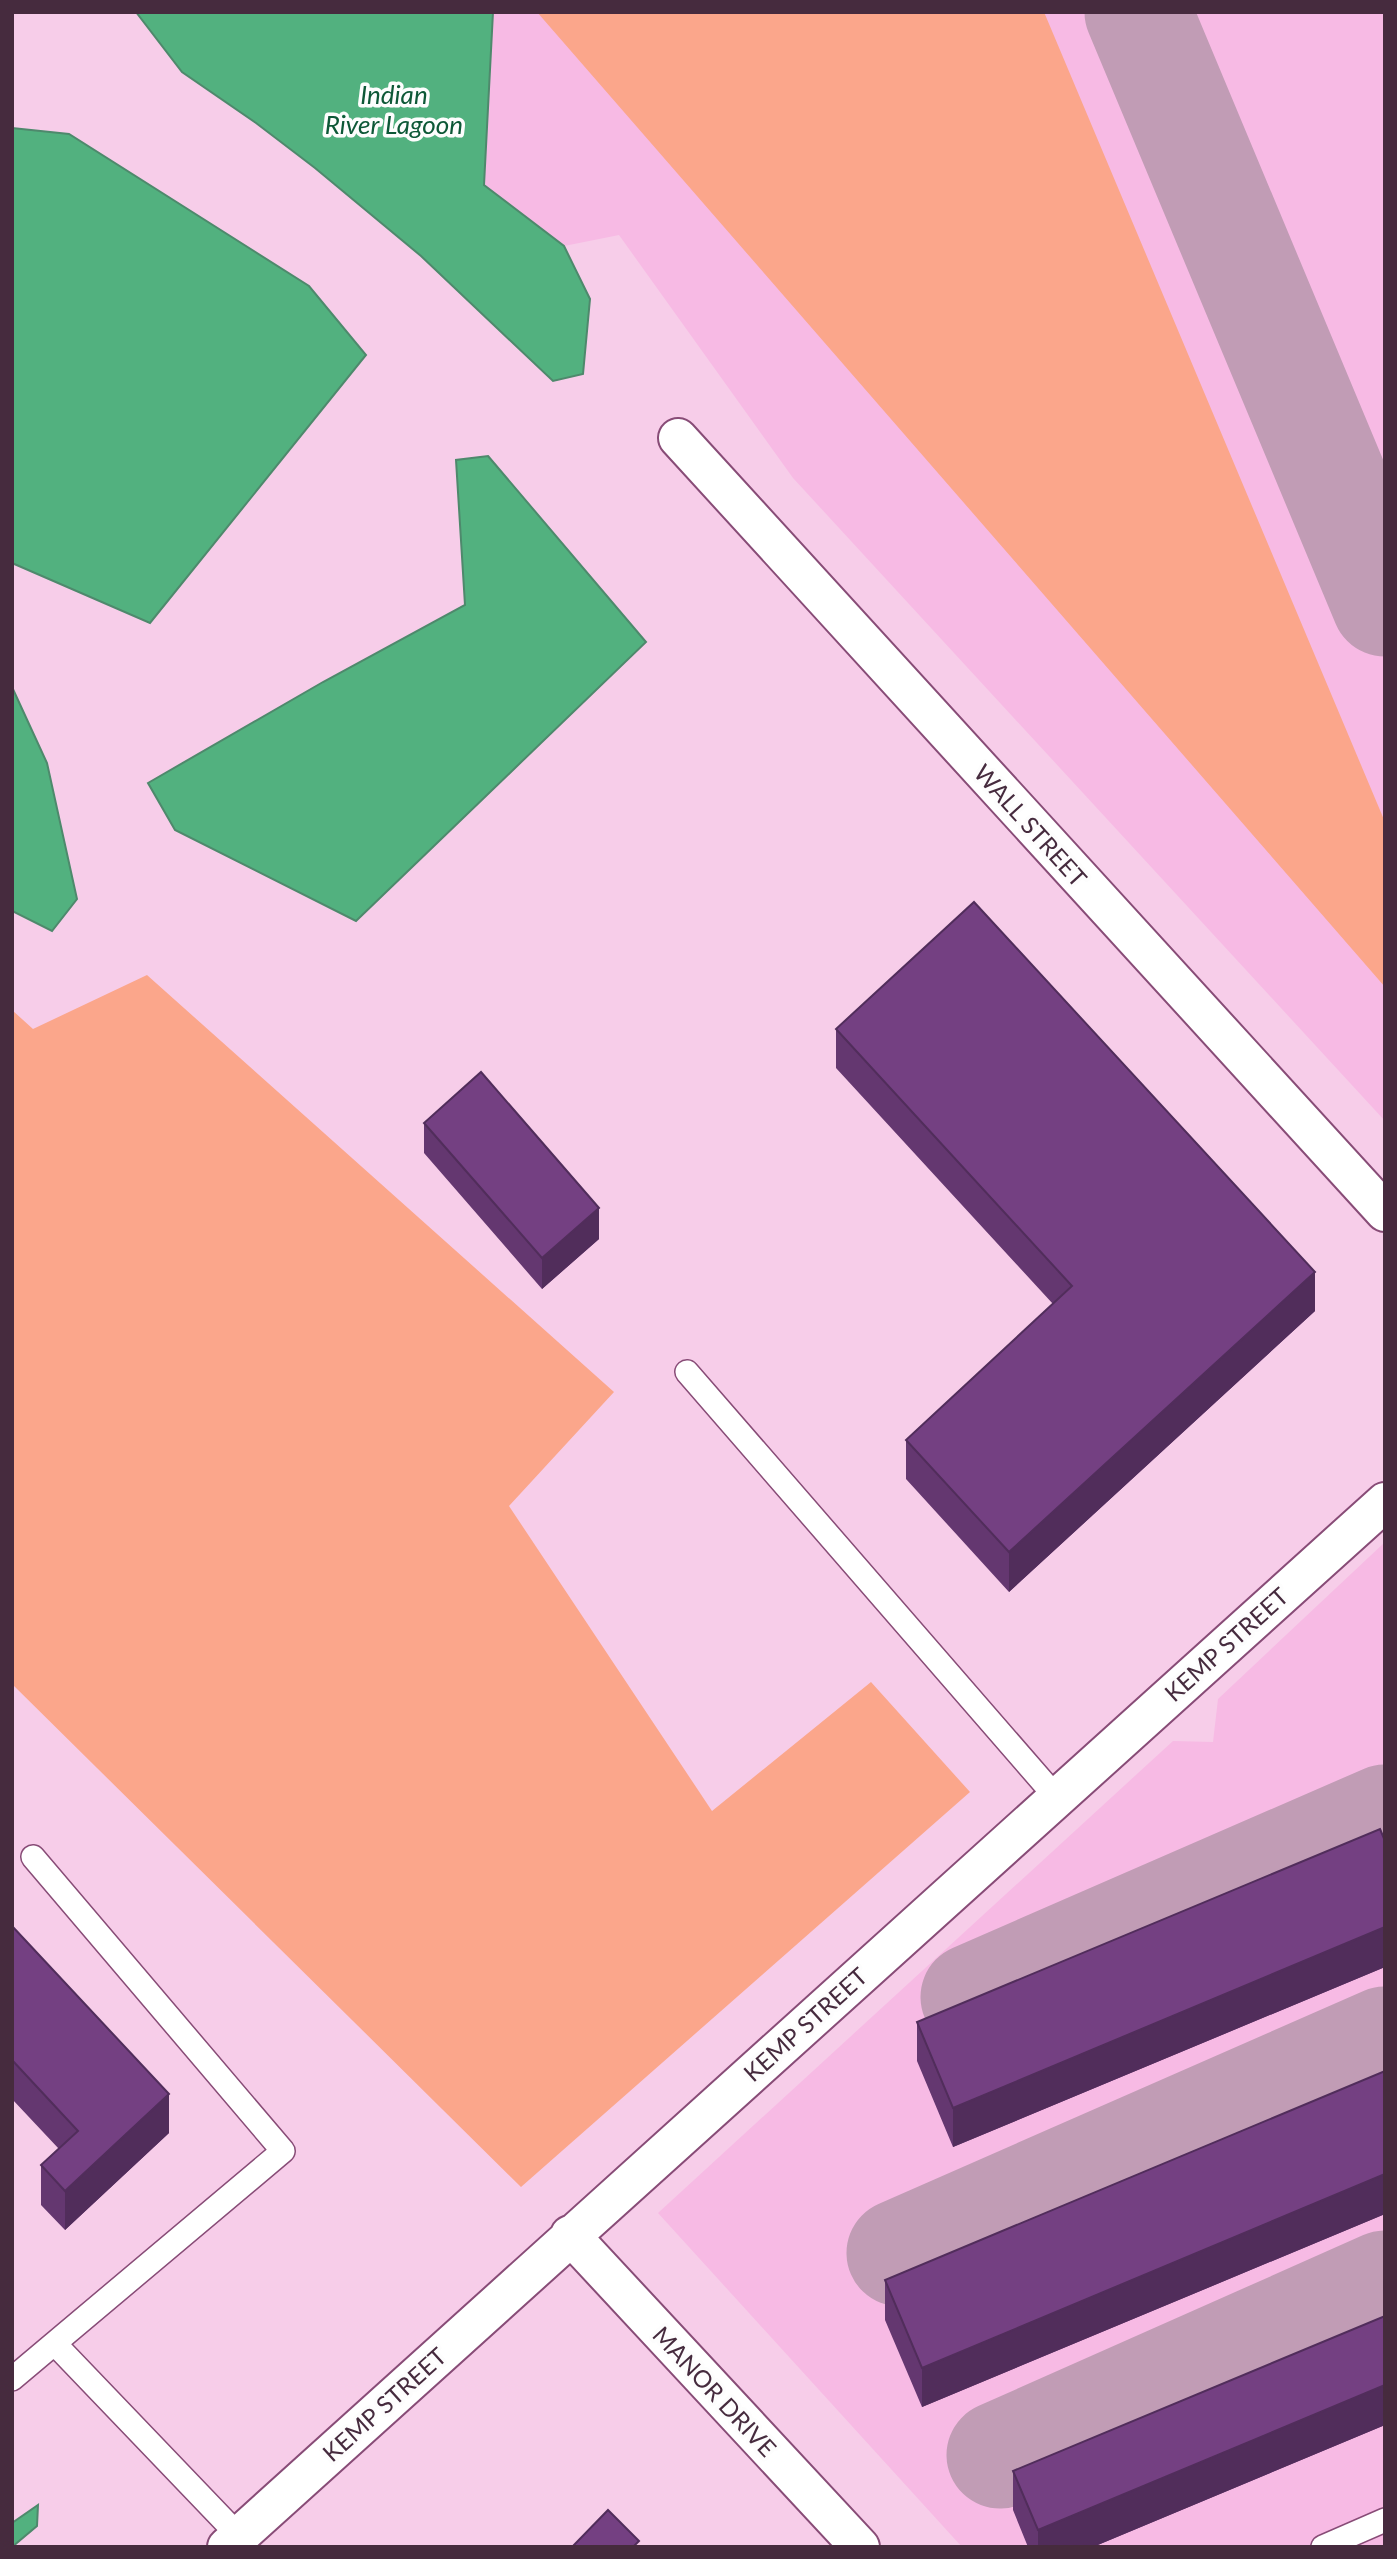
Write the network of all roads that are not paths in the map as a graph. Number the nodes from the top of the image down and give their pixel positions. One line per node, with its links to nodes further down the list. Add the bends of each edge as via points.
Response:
1 (677, 438): 2 (street, WALL STREET)
2 (1385, 1212)
3 (687, 1372): 5 (lane)
4 (1385, 1502): 5 (street, KEMP STREET)
5 (1056, 1797): 7 (street, KEMP STREET)
6 (33, 1857): 8 (lane, via 283,2151)
7 (570, 2235): 11 (street, KEMP STREET); 12 (street, MANOR DRIVE)
8 (55, 2344): 9 (lane); 11 (lane)
9 (12, 2379)
10 (1385, 2520): 13 (lane)
11 (233, 2541)
12 (860, 2547)
13 (1323, 2547)

